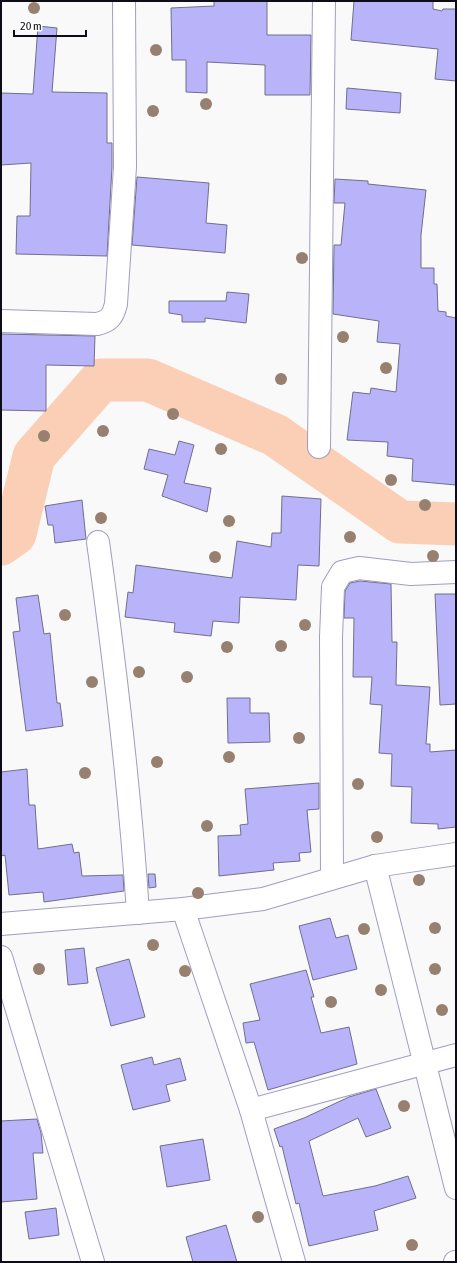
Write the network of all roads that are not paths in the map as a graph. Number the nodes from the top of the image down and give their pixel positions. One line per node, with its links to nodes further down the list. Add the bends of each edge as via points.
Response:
1 (124, 1): 3 (street, via 125,167 116,304 113,315 106,322 97,324)
2 (324, 1): 4 (street)
3 (1, 322)
4 (319, 446)
5 (98, 542): 11 (street, via 121,714)
6 (456, 572): 9 (street, via 410,574 359,568 342,572 333,586)
7 (456, 854): 8 (street)
8 (375, 866): 9 (street); 15 (street)
9 (332, 878): 10 (street, via 263,899)
10 (183, 909): 11 (street); 16 (street)
11 (138, 913): 12 (street)
12 (1, 924)
13 (1, 957): 18 (street)
14 (456, 1055): 15 (street)
15 (426, 1063): 16 (street); 17 (street)
16 (251, 1110): 19 (street)
17 (456, 1188)
18 (93, 1262)
19 (294, 1262)

